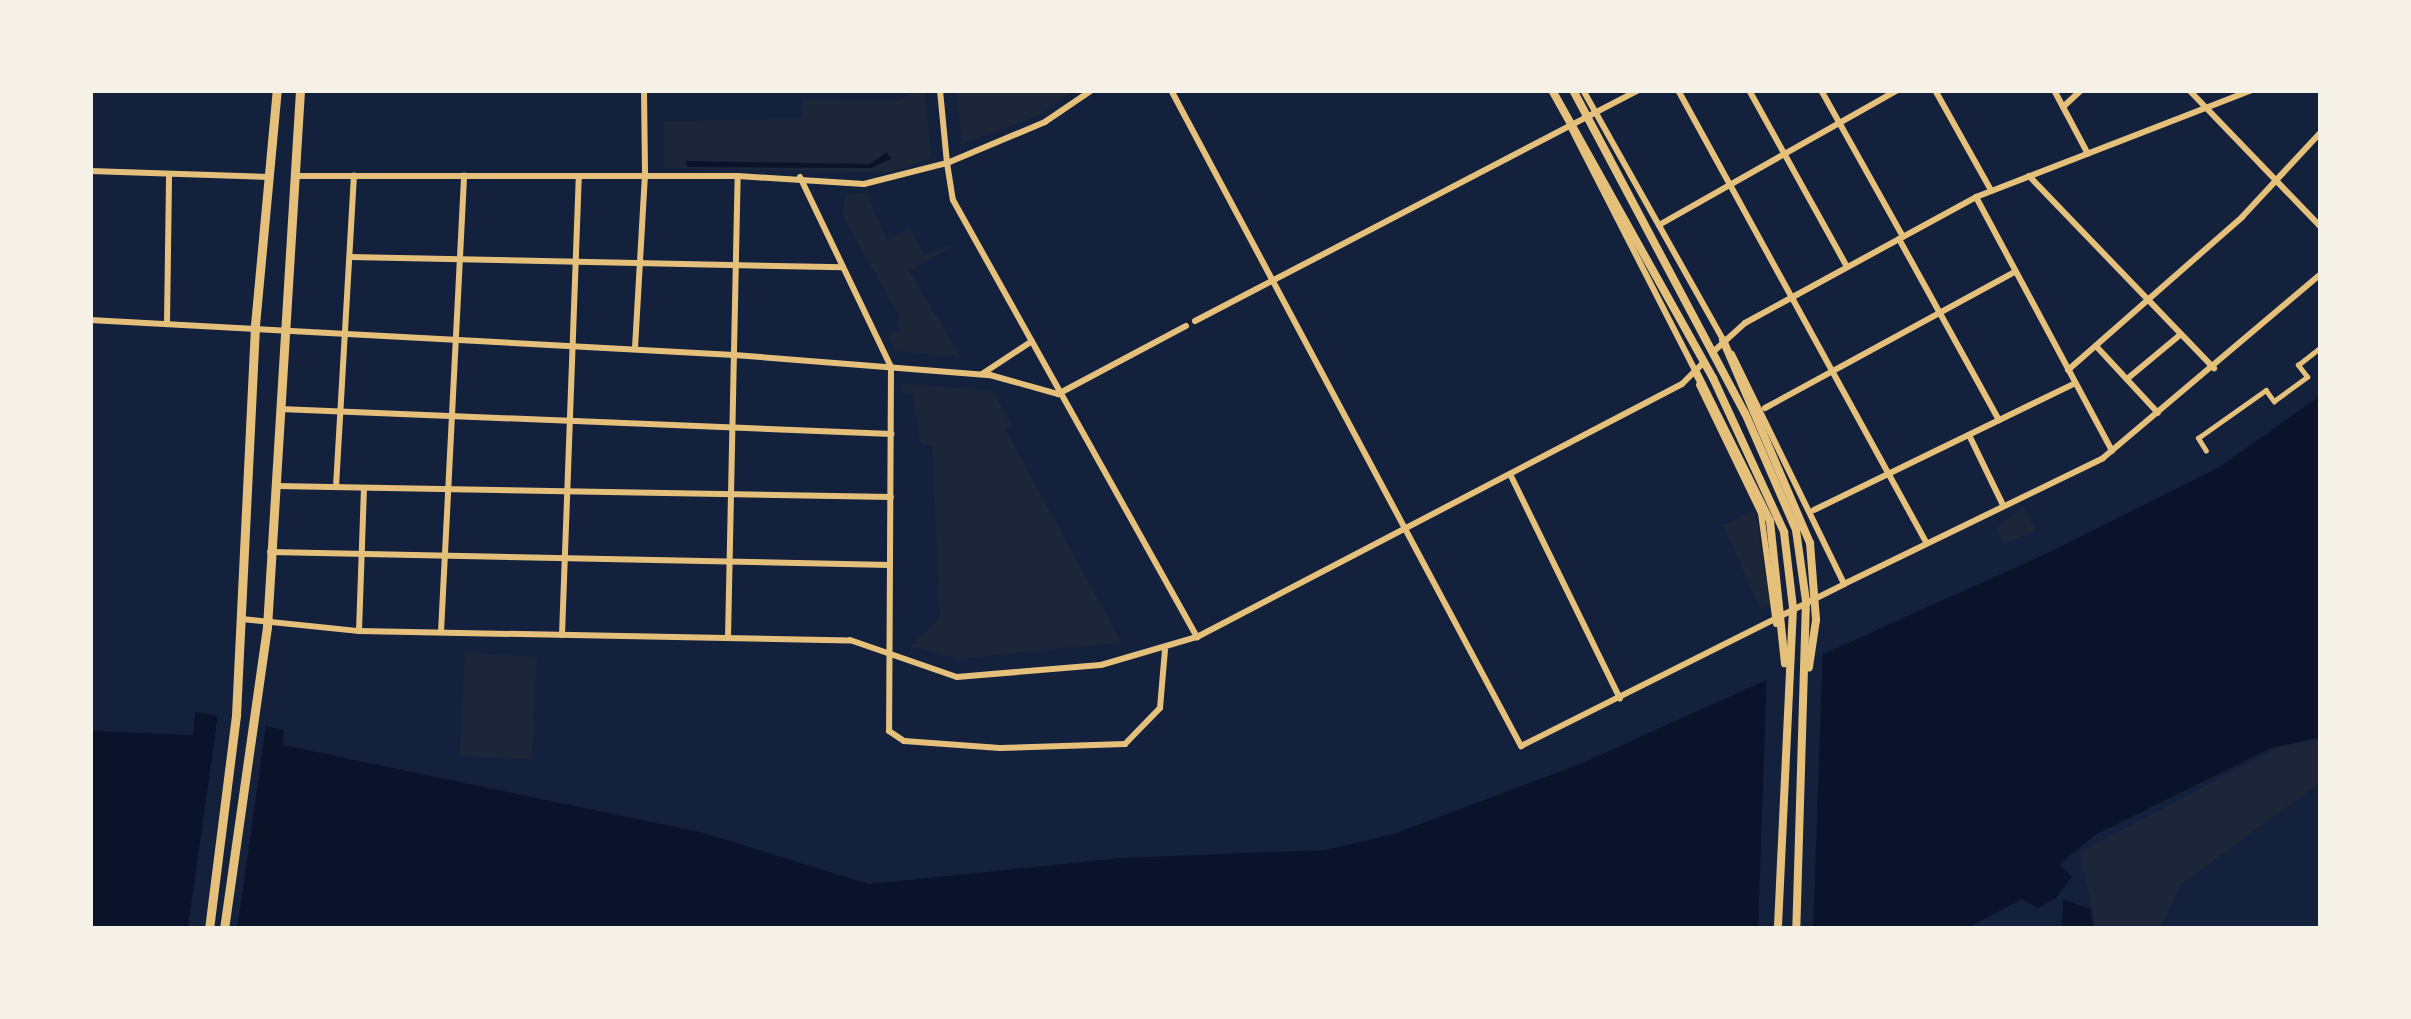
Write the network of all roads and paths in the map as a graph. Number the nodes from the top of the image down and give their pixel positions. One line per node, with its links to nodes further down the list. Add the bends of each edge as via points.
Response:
1 (277, 90): 38 (main road)
2 (300, 90): 31 (main road)
3 (644, 90): 35 (street)
4 (940, 90): 28 (street)
5 (1092, 90): 28 (street, via 1045,122)
6 (1171, 90): 56 (street)
7 (1552, 90): 24 (main road)
8 (1573, 90): 22 (main road)
9 (1583, 90): 22 (street)
10 (1638, 90): 22 (street)
11 (1678, 90): 41 (street)
12 (1749, 90): 26 (street)
13 (1821, 90): 23 (street)
14 (1898, 90): 23 (street)
15 (1935, 90): 42 (street)
16 (2054, 90): 20 (street)
17 (2081, 90): 20 (street)
18 (2188, 90): 21 (street)
19 (2252, 90): 21 (street)
20 (2063, 107): 27 (street)
21 (2205, 108): 27 (street); 40 (street)
22 (1591, 115): 24 (street); 44 (street); 129 (main road, via 1785,498 1803,562)
23 (1840, 123): 26 (street); 46 (street)
24 (1570, 125): 56 (street); 80 (street); 127 (main road, via 1774,502 1791,563)
25 (2321, 132): 40 (street)
26 (1785, 154): 41 (street); 53 (street)
27 (2088, 154): 37 (street)
28 (947, 164): 39 (street, via 864,184); 70 (street, via 956,210)
29 (90, 171): 30 (street)
30 (169, 174): 38 (street); 62 (street)
31 (293, 176): 32 (street); 64 (main road)
32 (355, 176): 33 (street); 47 (street)
33 (464, 176): 34 (street); 48 (street)
34 (579, 176): 35 (street); 49 (street)
35 (645, 176): 36 (street); 50 (street)
36 (739, 176): 39 (street); 51 (street)
37 (2029, 176): 42 (street); 58 (street)
38 (268, 177): 63 (main road)
39 (800, 177): 52 (street)
40 (2277, 181): 45 (street); 58 (street)
41 (1731, 184): 44 (street); 57 (street)
42 (1991, 190): 43 (street)
43 (1976, 197): 46 (street); 54 (street)
44 (1659, 225): 69 (street)
45 (2321, 227)
46 (1901, 238): 53 (street); 59 (street)
47 (350, 257): 48 (street); 66 (street)
48 (460, 260): 49 (street); 68 (street)
49 (577, 262): 50 (street); 71 (street)
50 (640, 263): 51 (street); 74 (street)
51 (736, 265): 52 (street); 75 (street)
52 (843, 266): 76 (street)
53 (1847, 267): 57 (street)
54 (2015, 271): 59 (street); 79 (street)
55 (2321, 274): 77 (street)
56 (1275, 278): 61 (street); 108 (street)
57 (1793, 296): 69 (street); 78 (street)
58 (2147, 300): 67 (street); 72 (street)
59 (1940, 313): 78 (street); 90 (street)
60 (90, 320): 62 (street)
61 (1195, 321)
62 (166, 323): 63 (street)
63 (255, 326): 64 (street); 117 (main road)
64 (280, 326): 66 (street); 85 (main road)
65 (1186, 326): 84 (street)
66 (345, 330): 68 (street); 86 (street)
67 (2181, 334): 77 (street); 82 (street)
68 (456, 337): 71 (street); 89 (street)
69 (1723, 340): 80 (street); 87 (main road)
70 (1029, 343): 81 (street); 84 (street)
71 (574, 345): 74 (street); 91 (street)
72 (2096, 346): 79 (street); 82 (street)
73 (2321, 347): 96 (street, via 2298,365 2306,376 2274,401 2266,390 2198,438)
74 (635, 349): 75 (street)
75 (734, 355): 76 (street); 92 (street)
76 (891, 367): 81 (street); 93 (street)
77 (2214, 368): 88 (street)
78 (1834, 370): 87 (street); 97 (street)
79 (2068, 370): 83 (street)
80 (1696, 372): 98 (street); 118 (street, via 1761,513); 127 (main road, via 1777,550)
81 (981, 375): 84 (street)
82 (2127, 379): 88 (street)
83 (2075, 383): 90 (street); 95 (street)
84 (1058, 394): 123 (street)
85 (277, 409): 86 (street); 99 (main road)
86 (340, 411): 89 (street); 100 (street)
87 (1762, 413): 107 (street); 129 (main road, via 1813,560 1816,620)
88 (2158, 413): 95 (street)
89 (452, 416): 91 (street); 102 (street)
90 (1999, 420): 94 (street)
91 (571, 421): 92 (street); 103 (street)
92 (733, 428): 93 (street); 104 (street)
93 (891, 434): 105 (street)
94 (1969, 434): 97 (street); 106 (street)
95 (2112, 451): 106 (street)
96 (2206, 451)
97 (1892, 472): 107 (street); 109 (street)
98 (1510, 474): 108 (street); 128 (street)
99 (273, 486): 100 (street); 110 (main road)
100 (336, 487): 101 (street)
101 (364, 488): 102 (street); 111 (street)
102 (448, 489): 103 (street); 112 (street)
103 (568, 491): 104 (street); 113 (street)
104 (731, 494): 105 (street); 114 (street)
105 (891, 497): 115 (street)
106 (2003, 505): 109 (street)
107 (1813, 511): 116 (street)
108 (1406, 528): 123 (street); 128 (street, via 1521,746)
109 (1925, 542): 116 (street)
110 (270, 552): 111 (street); 119 (main road)
111 (362, 554): 112 (street); 120 (street)
112 (444, 556): 113 (street); 121 (street)
113 (565, 558): 114 (street); 122 (street)
114 (730, 562): 115 (street); 124 (street)
115 (891, 566): 126 (street)
116 (1844, 584): 118 (street)
117 (240, 618): 119 (street); 130 (main road)
118 (1775, 624): 128 (street)
119 (267, 627): 120 (street); 131 (main road)
120 (359, 631): 121 (street)
121 (441, 632): 122 (street)
122 (562, 635): 124 (street)
123 (1197, 637): 125 (street)
124 (728, 638): 126 (street, via 850,640)
125 (1165, 650): 126 (street, via 1101,665 957,677); 126 (street, via 1167,679 1155,719 1125,744 1082,749 898,740 887,726)
126 (890, 656)
127 (1786, 697): 132 (main road)
128 (1620, 699)
129 (1804, 701): 133 (main road)
130 (208, 929)
131 (224, 929)
132 (1778, 929)
133 (1796, 929)

